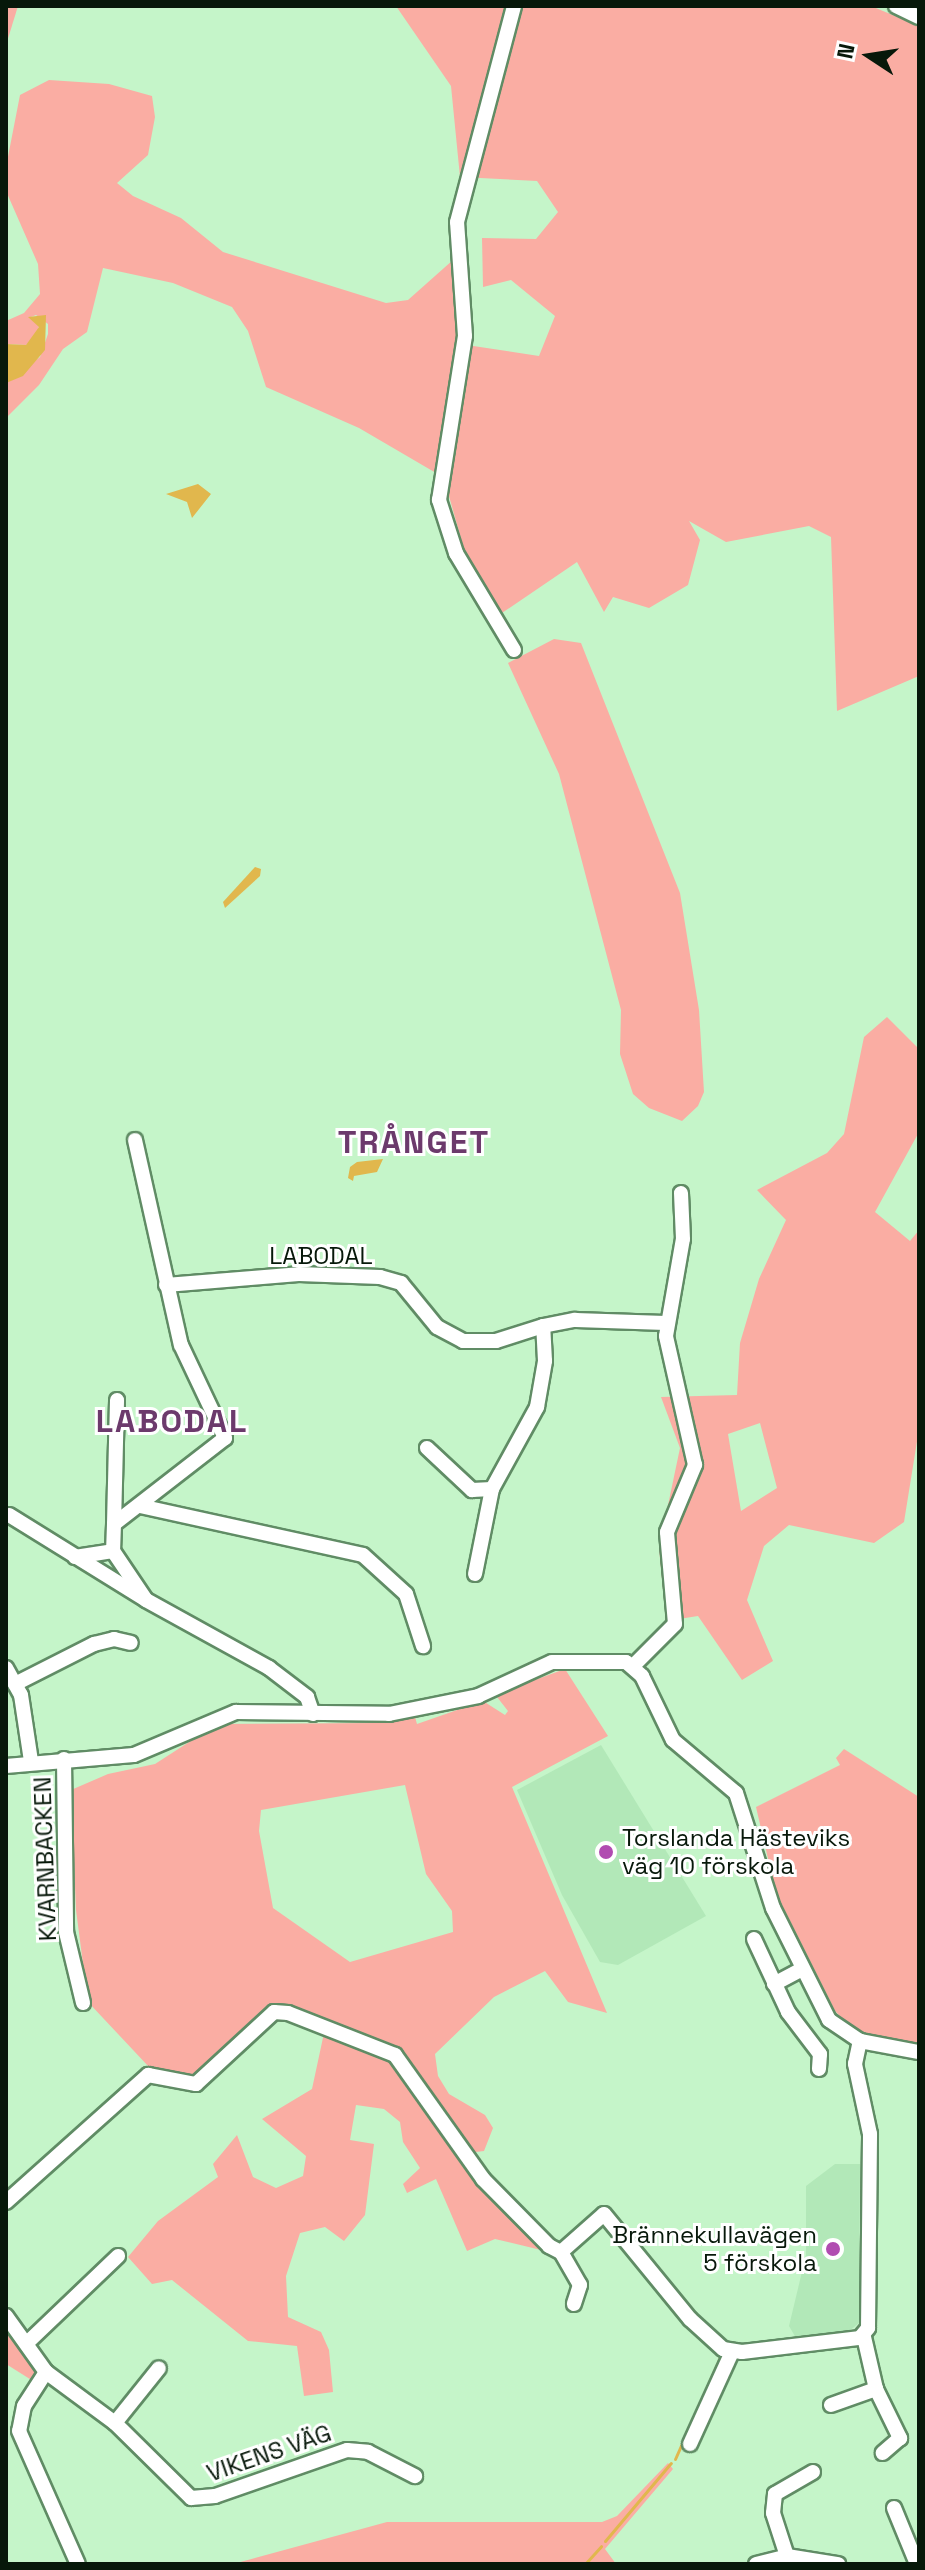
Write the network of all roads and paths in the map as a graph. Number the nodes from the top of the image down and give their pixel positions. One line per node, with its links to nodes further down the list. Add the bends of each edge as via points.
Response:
1 (514, 6): 4 (street, via 460,207 456,246 465,336 454,426 439,487 456,553)
2 (896, 6): 3 (street)
3 (919, 17)
4 (514, 650)
5 (135, 1140): 7 (street)
6 (681, 1193): 8 (street, via 682,1250)
7 (166, 1285): 9 (street, LABODAL, via 299,1274 380,1277 401,1283 437,1327 463,1341 485,1344); 13 (street, via 190,1368 225,1438)
8 (666, 1323): 9 (street, LABODAL, via 575,1320); 22 (street, via 669,1367 693,1441 695,1465 667,1532 675,1624)
9 (543, 1326): 12 (street, via 545,1361 537,1407)
10 (117, 1400): 15 (street)
11 (427, 1448): 12 (street, via 472,1490)
12 (492, 1489): 18 (street)
13 (140, 1506): 15 (street); 21 (street, via 363,1555 406,1594)
14 (9, 1515): 17 (street)
15 (114, 1524): 16 (street)
16 (113, 1551): 17 (street); 19 (street)
17 (75, 1557): 19 (street)
18 (475, 1574)
19 (146, 1600): 25 (street, via 269,1668 307,1697)
20 (131, 1643): 24 (street, via 114,1639 94,1644)
21 (423, 1646)
22 (633, 1666): 25 (street, via 561,1660 445,1705 389,1714); 30 (street, via 673,1740 736,1793 773,1908)
23 (6, 1668): 24 (street)
24 (15, 1684): 27 (street)
25 (313, 1714): 26 (street, via 236,1712 152,1751)
26 (64, 1759): 27 (street); 32 (street, KVARNBACKEN, via 66,1932)
27 (31, 1761): 28 (street)
28 (6, 1766)
29 (754, 1939): 31 (street)
30 (802, 1969): 31 (street); 33 (street, via 829,2020)
31 (774, 1984): 35 (street, via 794,2022 820,2054)
32 (83, 2003)
33 (860, 2041): 34 (street); 41 (street, via 855,2064 870,2134)
34 (919, 2052)
35 (819, 2069)
36 (6, 2202): 37 (street, via 148,2075 196,2084 274,2012 288,2013 395,2055 483,2179 544,2242)
37 (561, 2252): 39 (street, via 580,2285); 43 (street, via 604,2214 704,2335)
38 (118, 2256): 42 (street)
39 (574, 2304)
40 (6, 2316): 42 (street, VIKENS VÄG)
41 (864, 2337): 43 (street); 46 (street)
42 (27, 2343): 45 (street, VIKENS VÄG)
43 (732, 2352): 49 (street)
44 (159, 2368): 48 (street)
45 (46, 2372): 48 (street, VIKENS VÄG); 55 (street, via 24,2406 19,2431)
46 (876, 2389): 47 (street); 50 (street, via 900,2438)
47 (831, 2405)
48 (115, 2423): 52 (street, VIKENS VÄG, via 191,2498 215,2496 347,2450 368,2452)
49 (690, 2444)
50 (883, 2453)
51 (813, 2472): 54 (street, via 772,2501)
52 (415, 2476)
53 (894, 2508): 58 (street)
54 (787, 2556): 56 (street); 57 (street)
55 (78, 2564)
56 (756, 2564)
57 (838, 2564)
58 (917, 2564)

